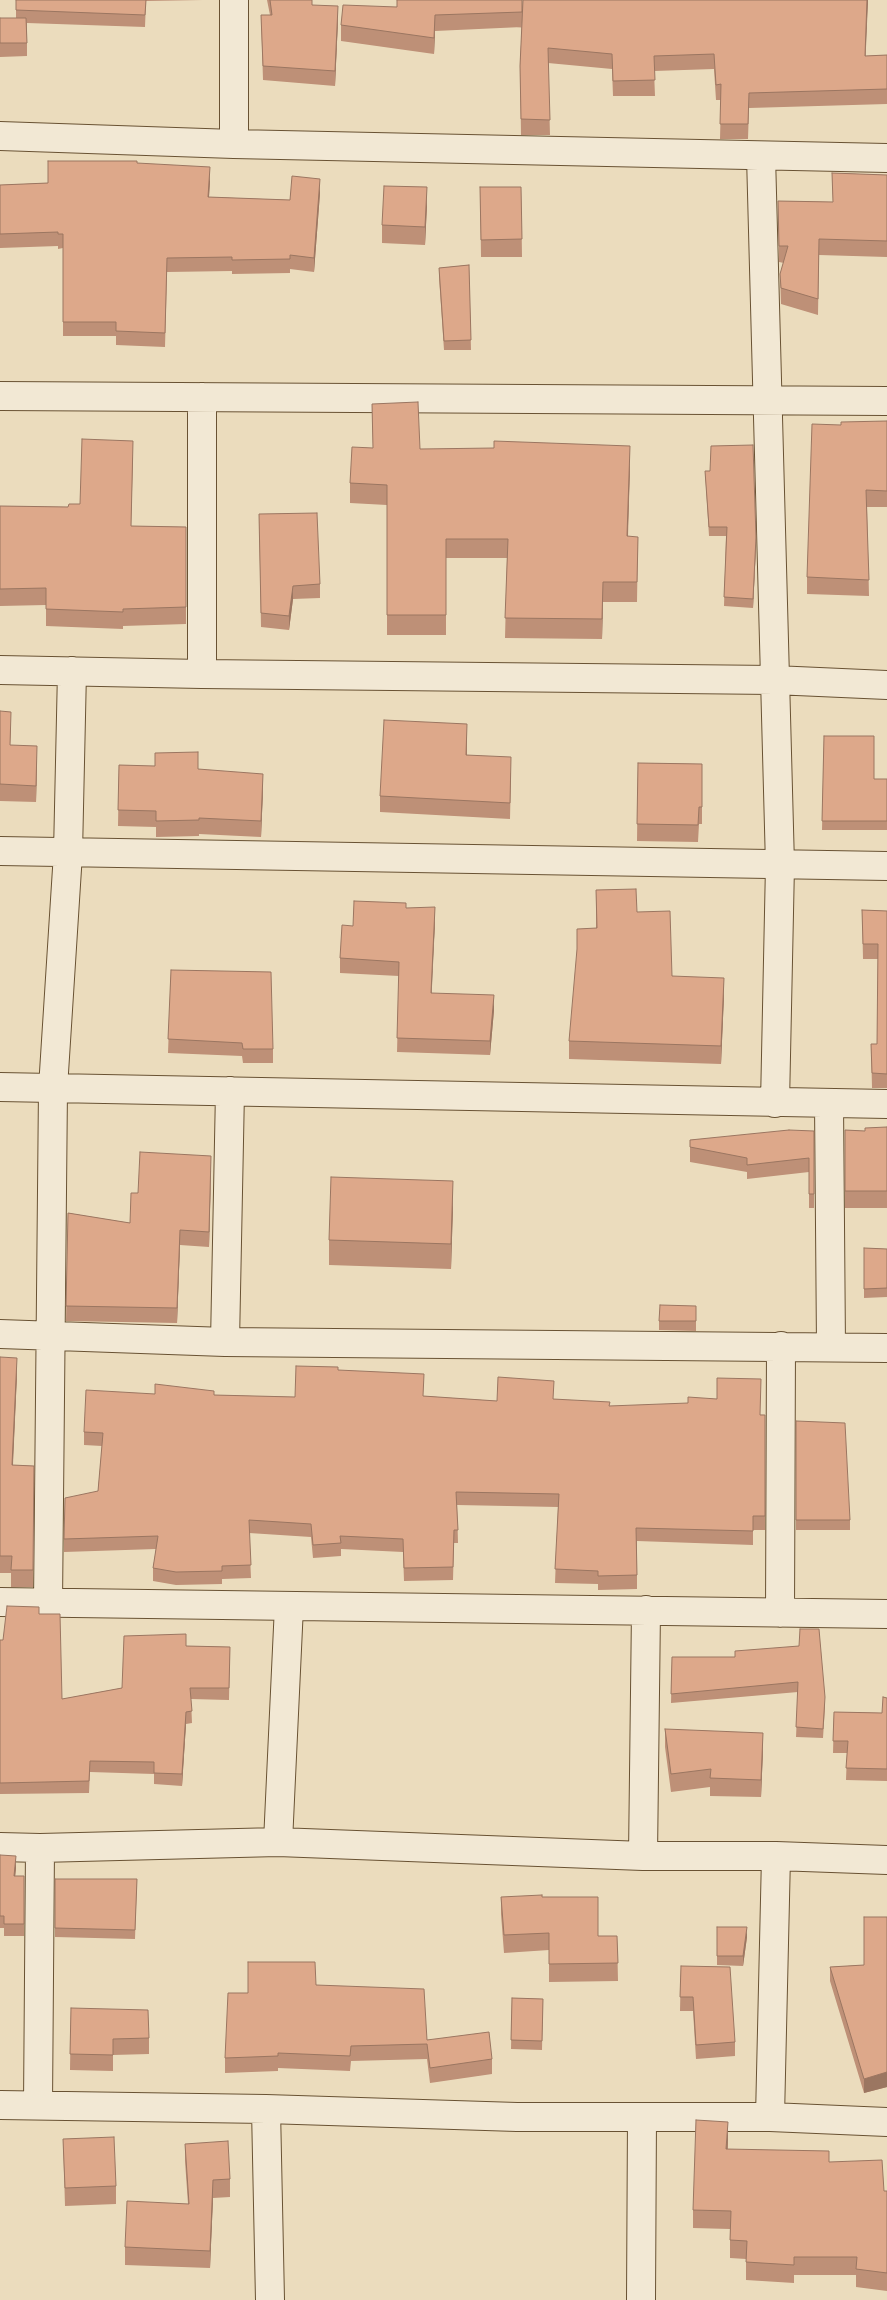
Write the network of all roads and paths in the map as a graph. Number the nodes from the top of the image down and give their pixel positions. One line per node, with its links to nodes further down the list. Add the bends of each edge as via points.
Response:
1 (234, 0): 3 (street)
2 (0, 136): 3 (street)
3 (234, 144): 4 (street)
4 (761, 156): 5 (street); 8 (street)
5 (887, 158)
6 (0, 396): 7 (street)
7 (202, 397): 8 (street); 12 (street)
8 (768, 400): 9 (street); 13 (street)
9 (887, 401)
10 (0, 670): 11 (street)
11 (72, 671): 12 (street); 16 (street)
12 (202, 674): 13 (street)
13 (774, 680): 14 (street); 17 (street)
14 (887, 685)
15 (0, 851): 16 (street)
16 (68, 853): 17 (street); 20 (street)
17 (780, 865): 18 (street); 22 (street)
18 (887, 866)
19 (0, 1087): 20 (street)
20 (53, 1088): 21 (street); 26 (street)
21 (230, 1091): 22 (street); 27 (street)
22 (775, 1103): 23 (street)
23 (829, 1103): 24 (street); 29 (street)
24 (887, 1104)
25 (0, 1334): 26 (street)
26 (51, 1335): 27 (street); 32 (street)
27 (225, 1342): 28 (street)
28 (781, 1346): 29 (street); 35 (street)
29 (831, 1347): 30 (street)
30 (887, 1348)
31 (0, 1602): 32 (street)
32 (48, 1603): 33 (street)
33 (289, 1606): 34 (street); 37 (street)
34 (646, 1610): 35 (street); 40 (street)
35 (780, 1613): 36 (street)
36 (887, 1614)
37 (278, 1842): 39 (street); 40 (street)
38 (0, 1847): 39 (street)
39 (40, 1848): 44 (street)
40 (642, 1856): 41 (street)
41 (776, 1856): 42 (street); 47 (street)
42 (887, 1860)
43 (0, 2105): 44 (street)
44 (38, 2105): 45 (street)
45 (266, 2109): 46 (street, via 518,2117); 49 (street)
46 (642, 2117): 47 (street); 50 (street)
47 (770, 2117): 48 (street)
48 (887, 2122)
49 (270, 2300)
50 (642, 2300)

